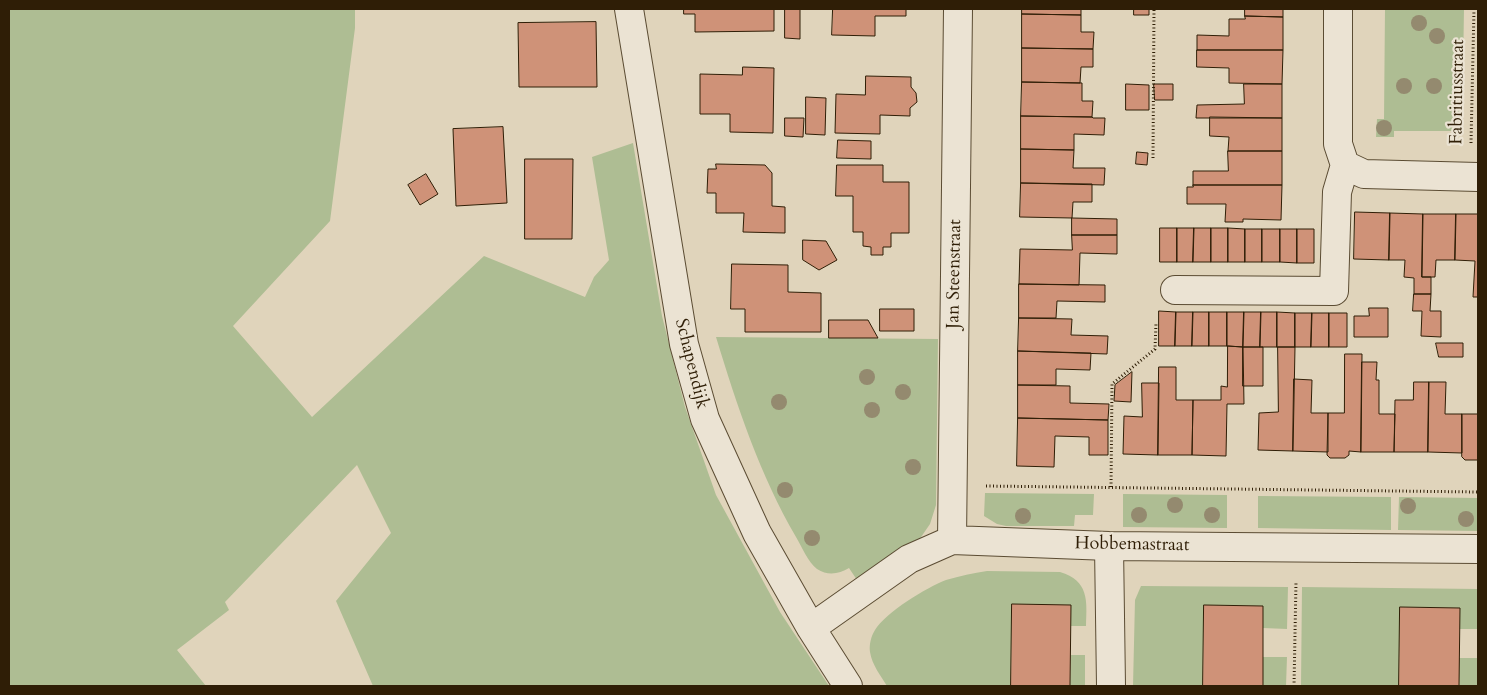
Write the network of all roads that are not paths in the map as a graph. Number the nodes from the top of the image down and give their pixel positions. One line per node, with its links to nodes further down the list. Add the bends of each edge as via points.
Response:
1 (628, 9): 10 (street, Schapendijk, via 684,344 705,418 757,533)
2 (958, 9): 7 (street, Jan Steenstraat)
3 (1338, 9): 4 (street, via 1338,144)
4 (1345, 165): 5 (street, via 1364,174); 6 (street, via 1338,192 1334,291)
5 (1475, 177)
6 (1175, 290)
7 (952, 540): 8 (street, Hobbemastraat); 10 (street, Hobbemastraat, via 909,559)
8 (1110, 546): 9 (street, Hobbemastraat); 12 (street)
9 (1478, 549)
10 (811, 628): 11 (street, Schapendijk)
11 (848, 686)
12 (1111, 686)

